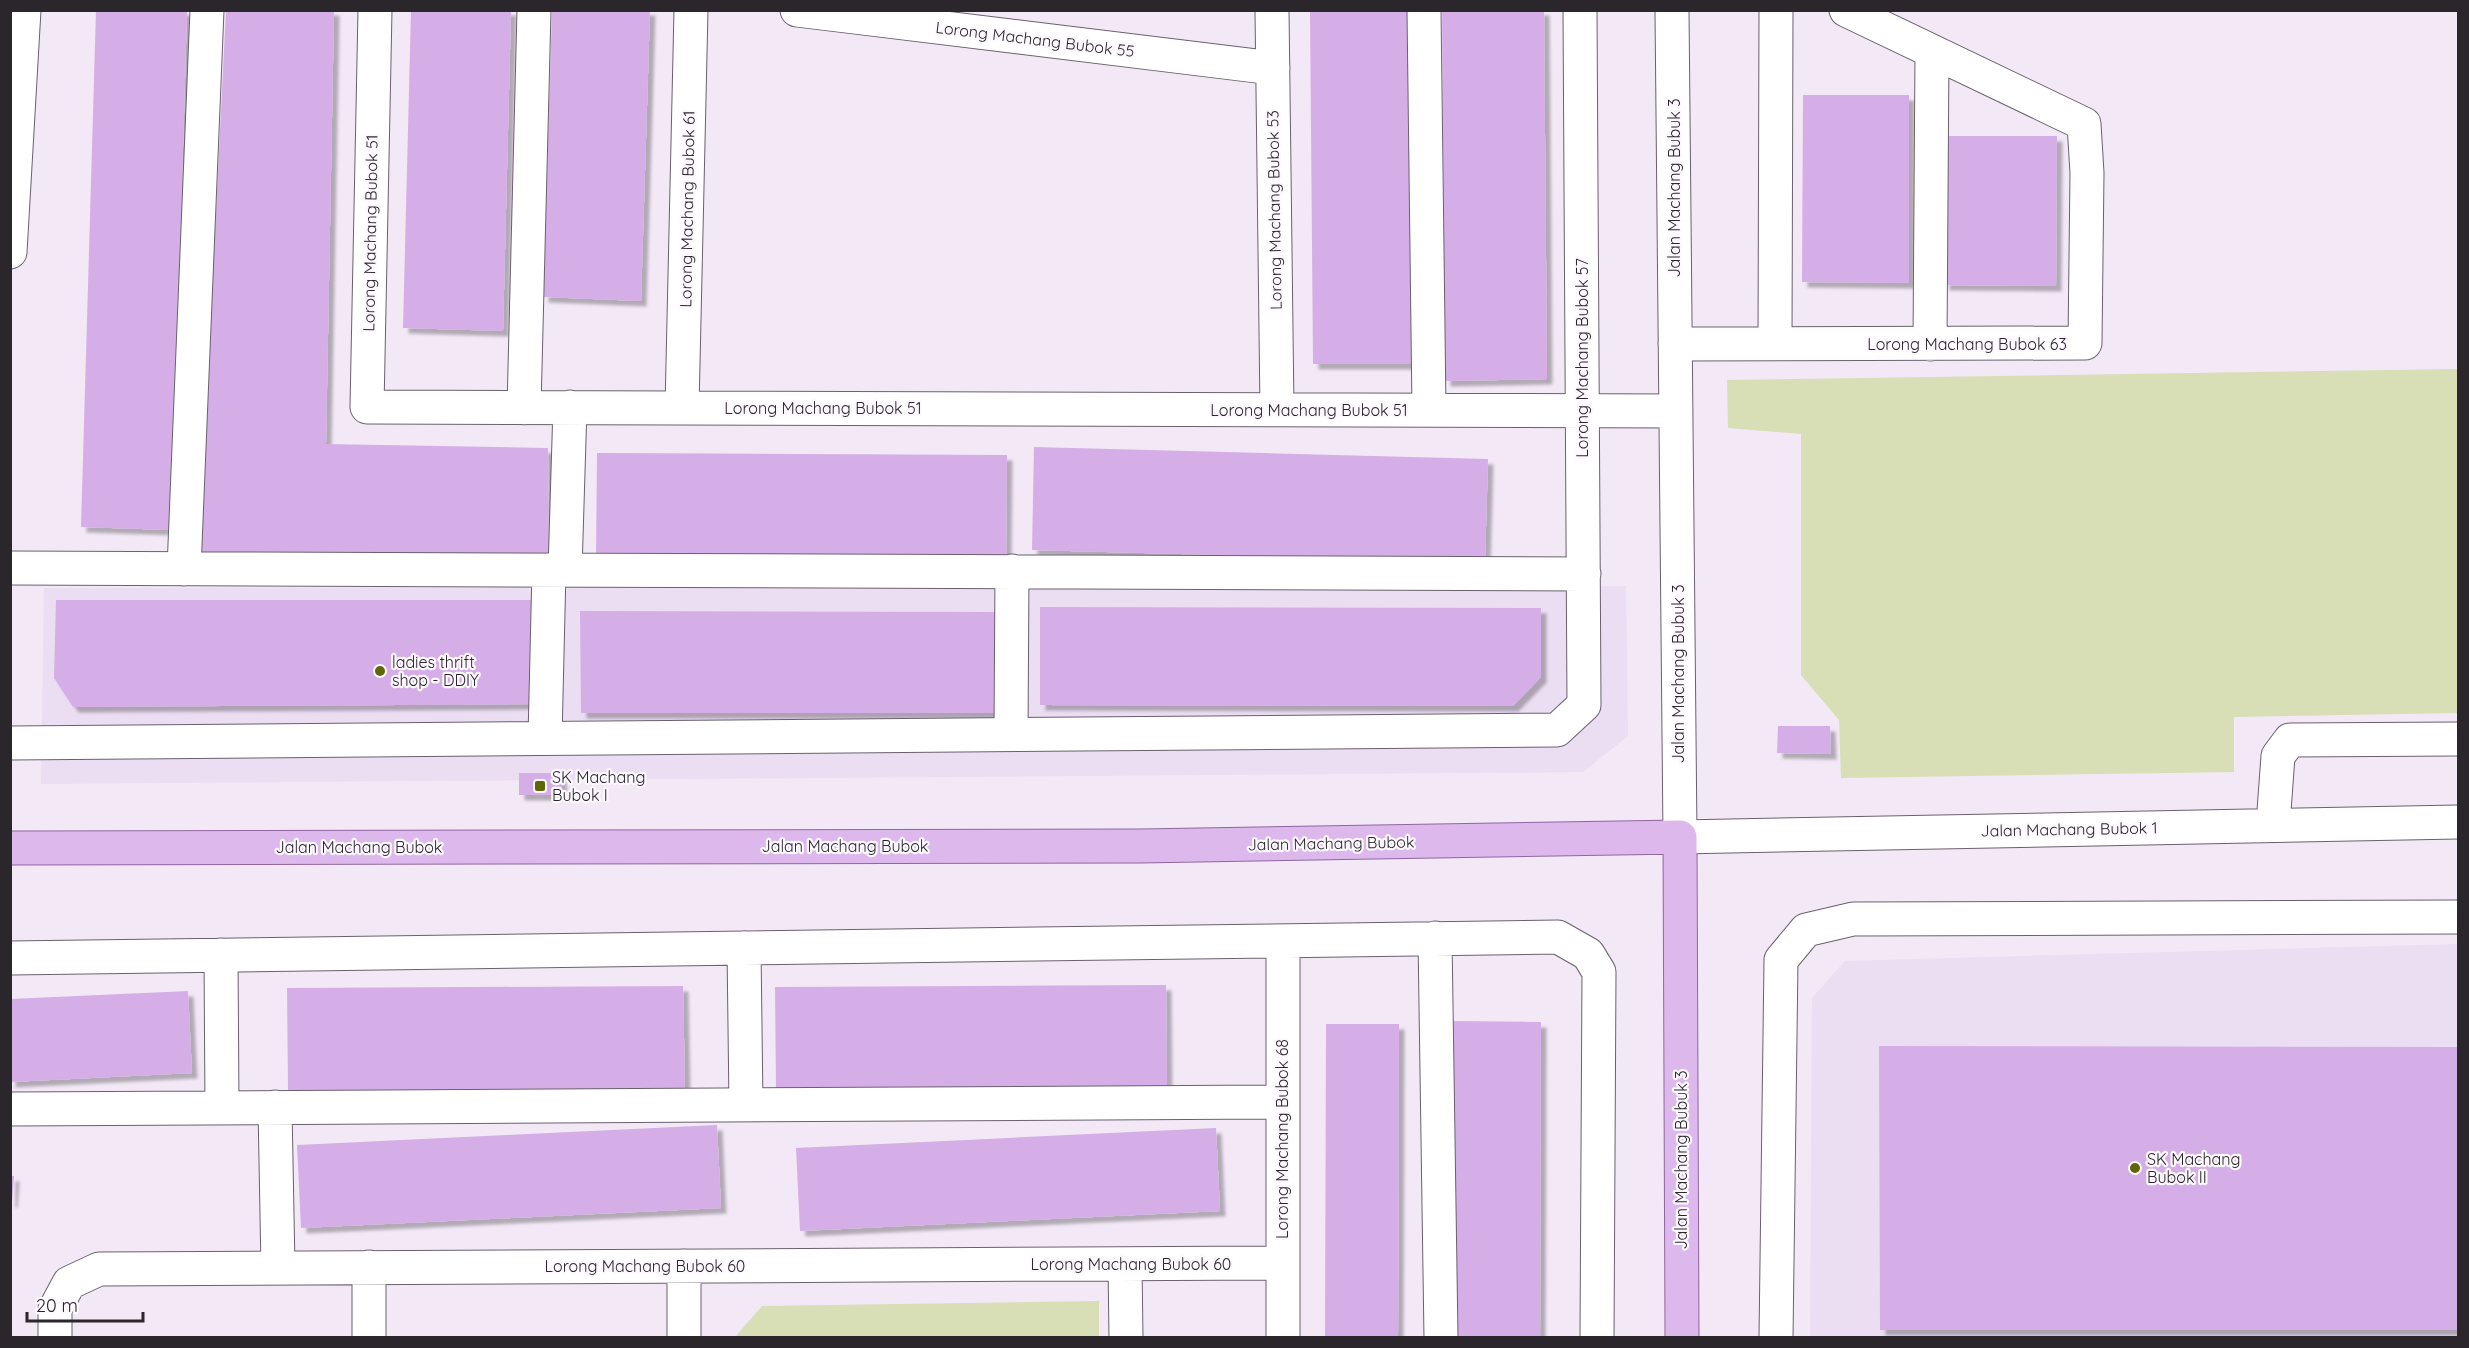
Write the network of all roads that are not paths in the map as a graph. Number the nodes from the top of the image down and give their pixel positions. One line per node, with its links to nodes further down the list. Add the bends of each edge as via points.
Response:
1 (24, 10): 15 (street)
2 (207, 10): 27 (street)
3 (375, 10): 19 (street, Lorong Machang Bubok 51, via 367,407)
4 (534, 10): 19 (street)
5 (691, 10): 21 (street, Lorong Machang Bubok 61)
6 (797, 10): 14 (street, Lorong Machang Bubok 55)
7 (1272, 10): 14 (street, Lorong Machang Bubok 53)
8 (1424, 10): 23 (street)
9 (1580, 10): 24 (street, Lorong Machang Bubok 57)
10 (1672, 10): 16 (street, Jalan Machang Bubuk 3)
11 (1776, 10): 17 (street)
12 (1846, 10): 13 (street)
13 (1932, 52): 18 (street); 18 (street, Lorong Machang Bubok 63, via 2084,124 2087,173 2085,344)
14 (1273, 68): 22 (street, Lorong Machang Bubok 53)
15 (10, 252)
16 (1675, 344): 17 (street, Lorong Machang Bubok 63); 25 (street, Jalan Machang Bubuk 3)
17 (1775, 344): 18 (street, Lorong Machang Bubok 63)
18 (1930, 344)
19 (524, 408): 20 (street, Lorong Machang Bubok 51)
20 (570, 408): 21 (street, Lorong Machang Bubok 51); 28 (street)
21 (682, 408): 22 (street, Lorong Machang Bubok 51)
22 (1276, 410): 23 (street, Lorong Machang Bubok 51)
23 (1429, 410): 24 (street, Lorong Machang Bubok 51)
24 (1582, 411): 25 (street, Lorong Machang Bubok 51); 30 (street, Lorong Machang Bubok 57)
25 (1676, 411): 37 (street, Jalan Machang Bubuk 3)
26 (10, 568): 27 (street)
27 (184, 569): 28 (street)
28 (557, 570): 29 (street); 32 (street)
29 (1012, 571): 30 (street); 31 (street)
30 (1584, 574): 31 (street, Lorong Machang Bubok 57, via 1584,705 1557,730)
31 (1011, 734): 32 (street)
32 (545, 738): 34 (street)
33 (2458, 739): 36 (street, via 2290,740 2278,756)
34 (10, 743)
35 (2458, 822): 36 (street, Jalan Machang Bubok 1)
36 (2273, 825): 37 (street, Jalan Machang Bubok 1)
37 (1680, 837): 38 (main road, Jalan Machang Bubok, via 1140,846); 62 (main road, Jalan Machang Bubuk 3)
38 (10, 848)
39 (2458, 917): 63 (street, via 1853,920 1806,930 1781,960)
40 (1435, 938): 41 (street); 60 (street); 61 (street, via 1558,937 1588,954 1599,972)
41 (1283, 941): 42 (street); 45 (street, Lorong Machang Bubok 68)
42 (744, 948): 43 (street); 46 (street)
43 (221, 955): 44 (street); 48 (street)
44 (10, 958)
45 (1282, 1102): 46 (street); 50 (street, Lorong Machang Bubok 68)
46 (746, 1105): 47 (street)
47 (275, 1107): 48 (street); 54 (street)
48 (222, 1108): 49 (street)
49 (10, 1109)
50 (1282, 1263): 51 (street, Lorong Machang Bubok 60); 59 (street, Lorong Machang Bubok 68)
51 (1125, 1264): 52 (street, Lorong Machang Bubok 60); 58 (street)
52 (684, 1266): 53 (street, Lorong Machang Bubok 60); 57 (street)
53 (369, 1267): 54 (street, Lorong Machang Bubok 60); 56 (street)
54 (278, 1268): 55 (street, Lorong Machang Bubok 60, via 99,1269 69,1284 55,1309)
55 (55, 1338)
56 (369, 1338)
57 (684, 1338)
58 (1126, 1338)
59 (1283, 1338)
60 (1441, 1338)
61 (1597, 1338)
62 (1682, 1338)
63 (1776, 1338)

